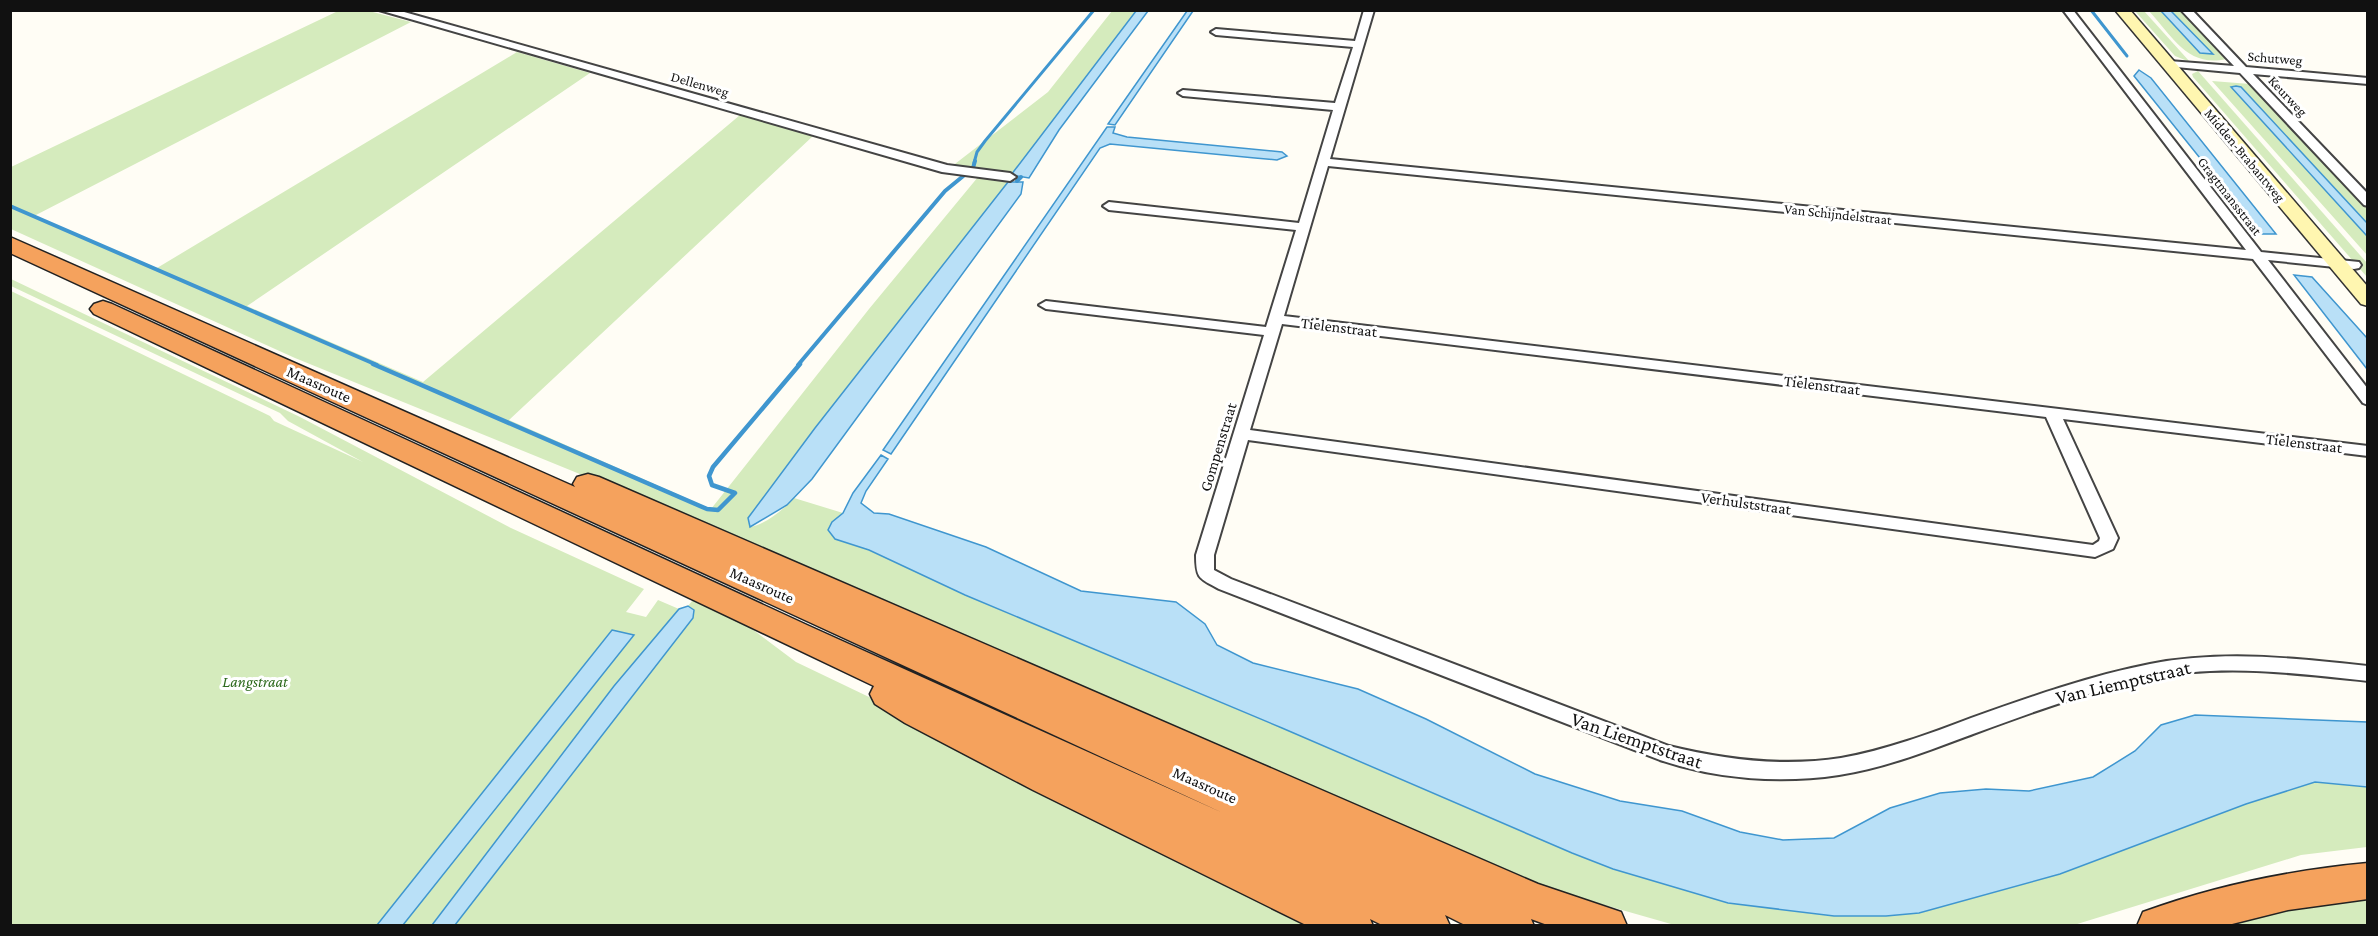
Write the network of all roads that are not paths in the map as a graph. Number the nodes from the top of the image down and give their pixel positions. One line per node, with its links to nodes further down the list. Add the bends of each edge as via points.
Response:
1 (384, 10): 15 (street, Dellenweg, via 936,166)
2 (1369, 10): 8 (street, Gompenstraat)
3 (2068, 10): 20 (street, Gragtmansstraat)
4 (2122, 10): 9 (street, Midden-Brabantweg)
5 (2133, 10): 9 (street, Midden-Brabantweg)
6 (2186, 10): 10 (street, Keurweg)
7 (1216, 32): 8 (street)
8 (1359, 44): 13 (street, Gompenstraat)
9 (2174, 65): 10 (street, Schutweg); 21 (street, Midden-Brabantweg)
10 (2243, 71): 11 (street, Schutweg); 16 (street, Keurweg)
11 (2367, 81)
12 (1183, 93): 13 (street)
13 (1339, 107): 14 (street, Gompenstraat)
14 (1323, 162): 18 (street, Gompenstraat); 20 (street, Van Schijndelstraat)
15 (1010, 177)
16 (2367, 202)
17 (1109, 206): 18 (street)
18 (1303, 227): 26 (street, Gompenstraat)
19 (10, 244): 27 (highway, Maasroute)
20 (2258, 255): 21 (street, Van Schijndelstraat); 28 (street, Gragtmansstraat)
21 (2345, 264): 23 (street, Midden-Brabantweg); 24 (street, Midden-Brabantweg)
22 (10, 266): 33 (highway, Maasroute)
23 (2367, 282)
24 (2367, 300)
25 (1046, 305): 26 (street)
26 (1274, 326): 29 (street, Tielenstraat); 30 (street, Gompenstraat)
27 (352, 399): 40 (highway, Maasroute); 41 (highway, via 519,454 1528,899)
28 (2367, 400)
29 (2052, 413): 30 (street, Verhulststraat, via 2109,538 2106,545 2095,551); 31 (street, Tielenstraat)
30 (1241, 434): 32 (street, Gompenstraat, via 1205,555)
31 (2367, 450)
32 (1205, 573): 34 (street, Van Liemptstraat, via 1225,585 1667,754 1752,771 1811,770 1858,763 1904,751 2070,692 2172,667 2236,662)
33 (797, 635): 38 (highway, via 918,713); 39 (highway, Maasroute)
34 (2367, 674)
35 (2367, 861): 37 (highway, via 2270,879)
36 (2367, 880): 37 (highway, via 2310,888)
37 (2175, 920)
38 (1352, 926)
39 (1429, 926)
40 (1513, 926)
41 (1606, 926)

